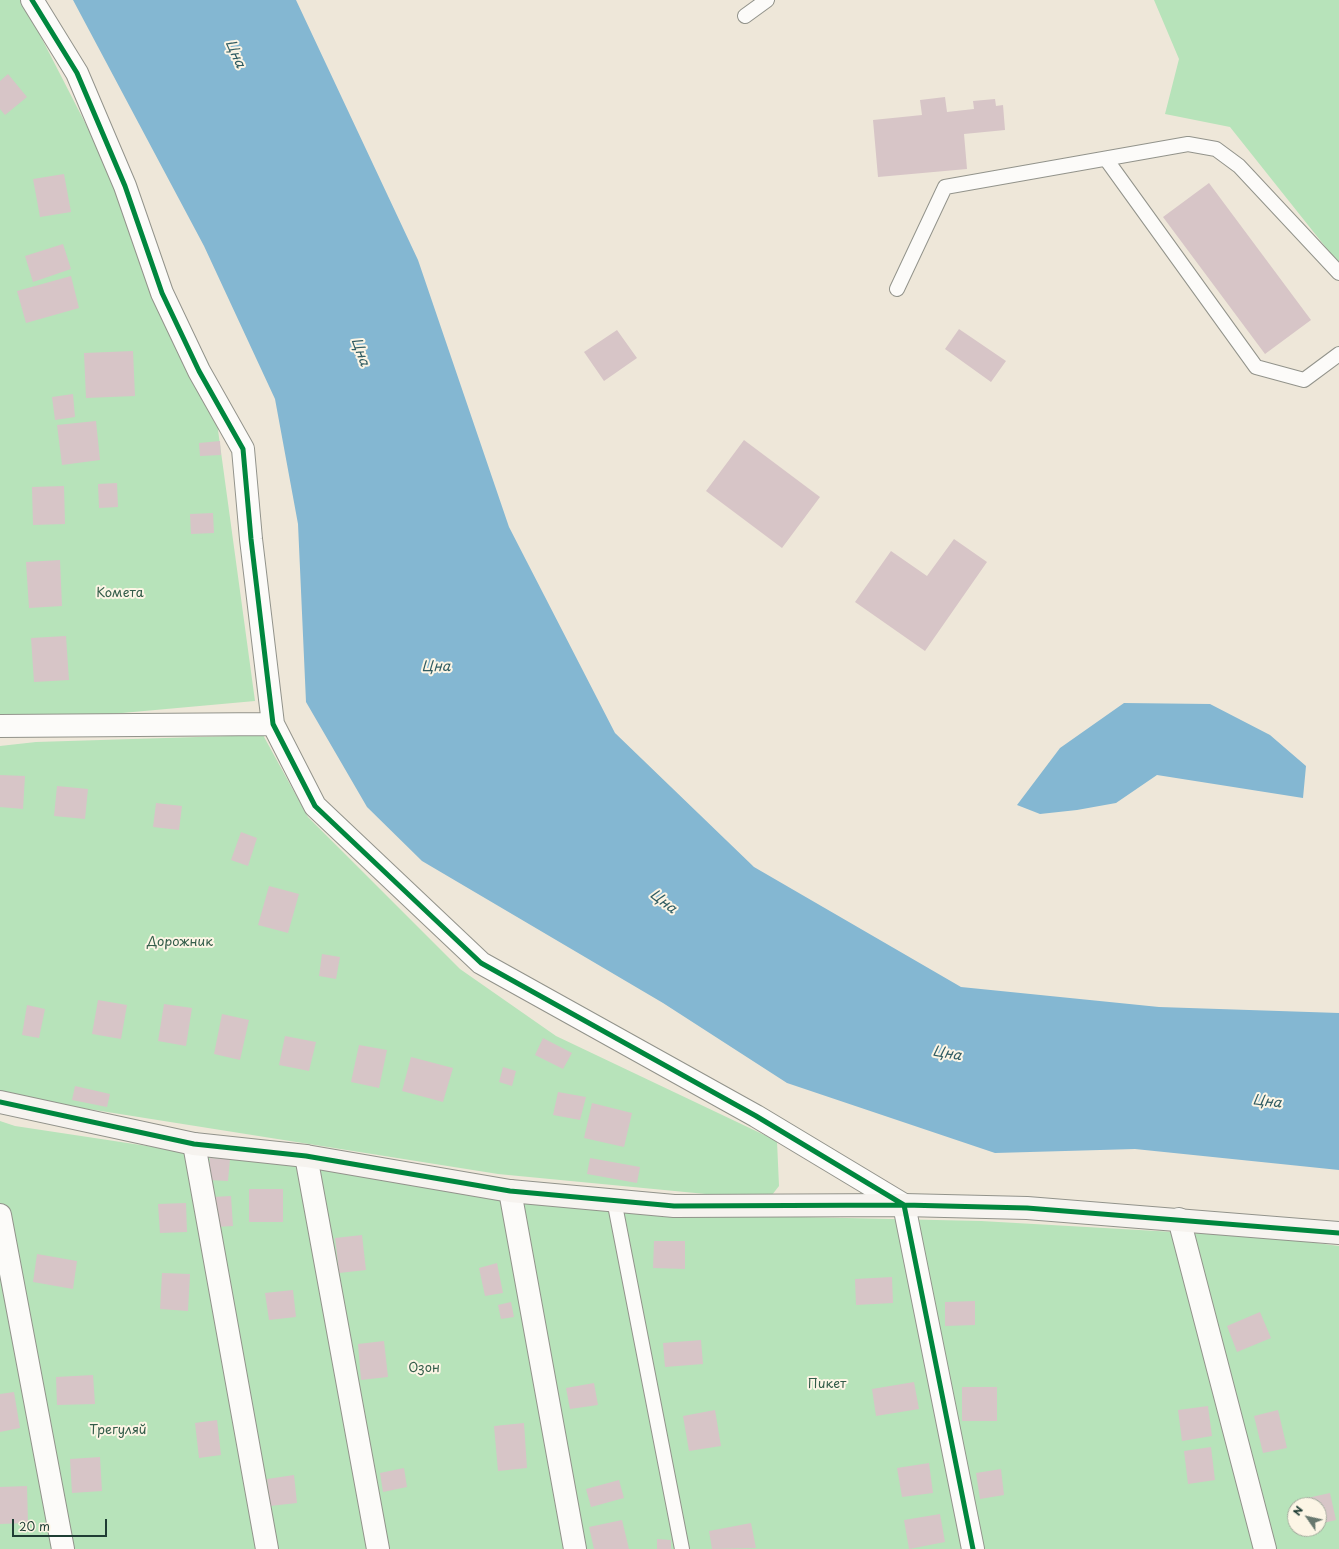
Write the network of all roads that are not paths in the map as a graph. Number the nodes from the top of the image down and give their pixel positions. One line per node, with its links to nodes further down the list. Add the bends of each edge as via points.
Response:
1 (32, 0): 8 (street, via 77,73 125,186 162,293 199,371 243,449)
2 (767, 0): 3 (lane)
3 (745, 16)
4 (1106, 159): 5 (lane, via 1188,144 1216,149 1239,166); 6 (lane, via 945,187); 7 (lane, via 1256,367 1304,380)
5 (1339, 273)
6 (898, 289)
7 (1339, 354)
8 (273, 724): 9 (street); 15 (street, via 315,806 481,963 756,1116)
9 (0, 726)
10 (0, 1102): 11 (street)
11 (194, 1144): 12 (street); 20 (street)
12 (306, 1156): 13 (street); 21 (street)
13 (510, 1191): 14 (street); 22 (street)
14 (614, 1200): 15 (street, via 674,1206); 23 (lane)
15 (904, 1205): 17 (street, via 1027,1208); 24 (street)
16 (0, 1215): 19 (street)
17 (1179, 1219): 18 (street); 25 (street)
18 (1339, 1233)
19 (63, 1549)
20 (267, 1549)
21 (378, 1549)
22 (575, 1549)
23 (682, 1549)
24 (973, 1549)
25 (1266, 1549)

